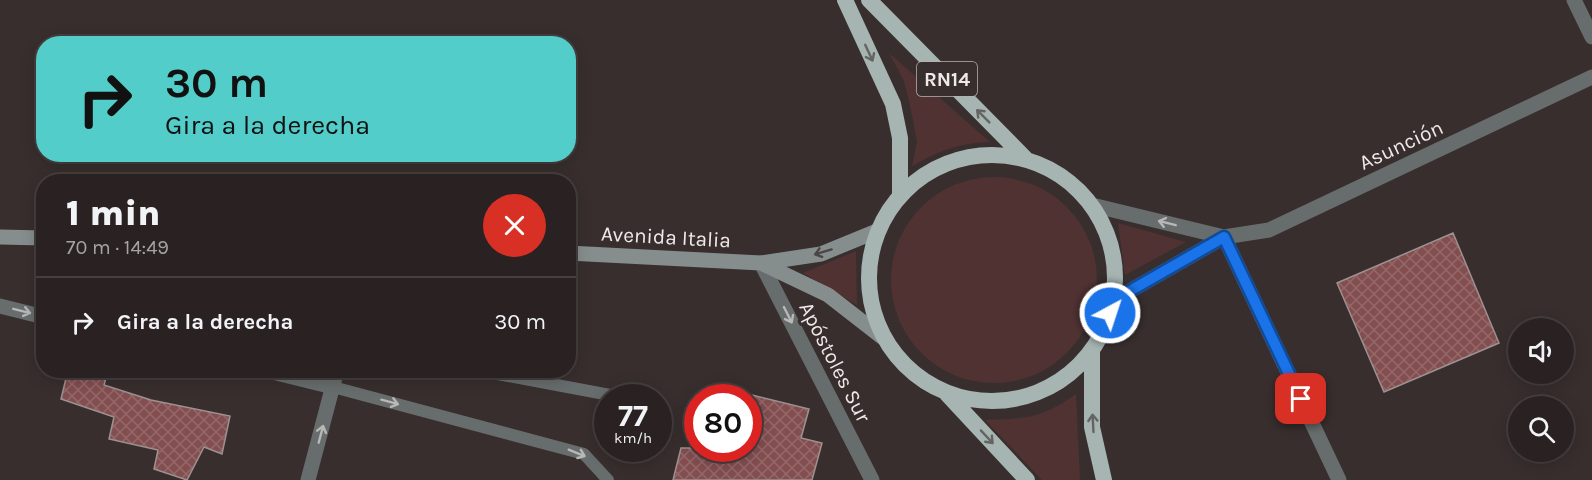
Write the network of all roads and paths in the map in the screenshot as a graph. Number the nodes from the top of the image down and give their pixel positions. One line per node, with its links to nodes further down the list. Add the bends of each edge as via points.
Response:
1 (845, 0): 7 (highway, RN14, one-way to 7, via 893,104 900,138)
2 (869, 0): 6 (highway, RN14, one-way to 2)
3 (1574, 0): 4 (street)
4 (1592, 37)
5 (1592, 77): 11 (street, Asunción, via 1269,230)
6 (1024, 158): 7 (highway, RN14, via 991,153 957,158 926,172); 8 (highway, RN14, via 1062,176)
7 (900, 194): 9 (highway, RN14)
8 (1092, 205): 11 (street, Asunción, one-way to 8); 15 (highway, RN14, via 1108,234 1115,267)
9 (877, 231): 14 (main road, Avenida Italia, one-way to 14, via 821,254); 18 (highway, RN14, via 869,266 870,303)
10 (0, 237): 12 (main road)
11 (1224, 237): 15 (street, Asunción); 31 (street)
12 (36, 238)
13 (576, 253): 14 (main road, Avenida Italia)
14 (761, 262): 18 (main road, Avenida Italia, via 828,295); 28 (street, Apóstoles Sur, one-way to 28)
15 (1114, 300): 19 (highway, RN14, via 1106,327)
16 (0, 306): 17 (street, one-way to 17)
17 (36, 315)
18 (882, 337): 25 (highway, RN14, via 899,361 921,380)
19 (1092, 352): 25 (highway, RN14, via 1063,380 1027,398 986,402); 30 (highway, RN14, one-way to 19, via 1092,427)
20 (296, 378): 23 (street)
21 (335, 378): 23 (street)
22 (519, 378): 24 (lane)
23 (333, 387): 26 (street, one-way to 23); 27 (lane, one-way to 27, via 584,454)
24 (594, 392)
25 (947, 394): 29 (highway, RN14, one-way to 29)
26 (308, 480)
27 (608, 480)
28 (872, 480)
29 (1027, 480)
30 (1104, 480)
31 (1340, 480)

